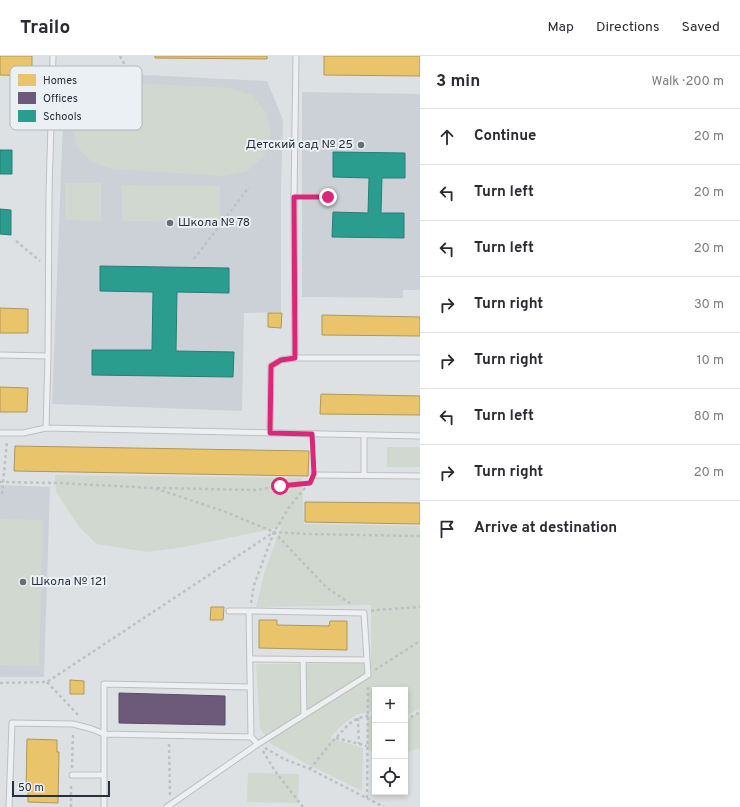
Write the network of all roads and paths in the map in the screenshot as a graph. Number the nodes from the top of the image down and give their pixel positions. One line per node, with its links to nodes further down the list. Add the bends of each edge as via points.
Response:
1 (53, 56): 4 (lane)
2 (120, 56): 5 (path)
3 (296, 56): 8 (lane)
4 (53, 66)
5 (126, 66)
6 (51, 130): 12 (lane)
7 (249, 186): 11 (path)
8 (294, 197): 9 (path); 15 (lane)
9 (328, 197)
10 (16, 241): 12 (path)
11 (194, 259)
12 (49, 267): 14 (lane)
13 (0, 355): 14 (lane)
14 (48, 356): 17 (lane)
15 (295, 358): 16 (lane); 20 (lane, via 281,360 271,366)
16 (420, 358)
17 (46, 428): 19 (lane, via 23,434); 20 (lane)
18 (0, 433): 19 (lane)
19 (7, 433): 27 (path)
20 (270, 433): 21 (lane)
21 (312, 434): 22 (lane); 24 (path)
22 (364, 435): 23 (lane); 25 (lane)
23 (420, 436)
24 (314, 474): 25 (lane); 28 (path)
25 (364, 475): 26 (lane)
26 (420, 476)
27 (2, 482): 29 (path); 30 (path)
28 (310, 483): 29 (path, via 255,490); 31 (path, via 290,506)
29 (154, 488): 31 (path, via 223,511)
30 (2, 494)
31 (274, 532): 32 (path); 35 (path, via 254,585); 36 (path, via 326,587); 42 (path)
32 (420, 536)
33 (420, 607): 36 (path)
34 (229, 611): 35 (lane)
35 (249, 611): 36 (lane); 38 (lane)
36 (364, 613): 40 (lane)
37 (420, 641): 41 (path)
38 (250, 659): 39 (lane); 44 (lane)
39 (302, 660): 40 (lane); 46 (lane)
40 (367, 660): 41 (lane)
41 (368, 675): 46 (lane); 47 (path)
42 (47, 682): 43 (path); 51 (path)
43 (0, 683)
44 (250, 687): 52 (lane, via 104,684); 54 (lane)
45 (420, 712): 50 (path)
46 (304, 715): 56 (lane)
47 (367, 716): 48 (path); 49 (path); 58 (path)
48 (372, 717)
49 (358, 718): 55 (path); 57 (path)
50 (408, 718)
51 (92, 729): 52 (lane); 64 (lane, via 73,724 12,723)
52 (104, 734): 53 (lane); 60 (lane)
53 (169, 736): 54 (lane); 63 (path)
54 (251, 737): 56 (lane)
55 (336, 738): 57 (path); 59 (path)
56 (258, 744): 59 (path, via 284,759); 63 (lane); 66 (path, via 275,771)
57 (359, 744): 58 (path)
58 (368, 746): 62 (path)
59 (310, 769): 62 (path)
60 (104, 774): 61 (lane); 65 (lane)
61 (72, 775)
62 (367, 798): 67 (path)
63 (168, 806)
64 (9, 807)
65 (104, 807)
66 (304, 807)
67 (384, 807)

